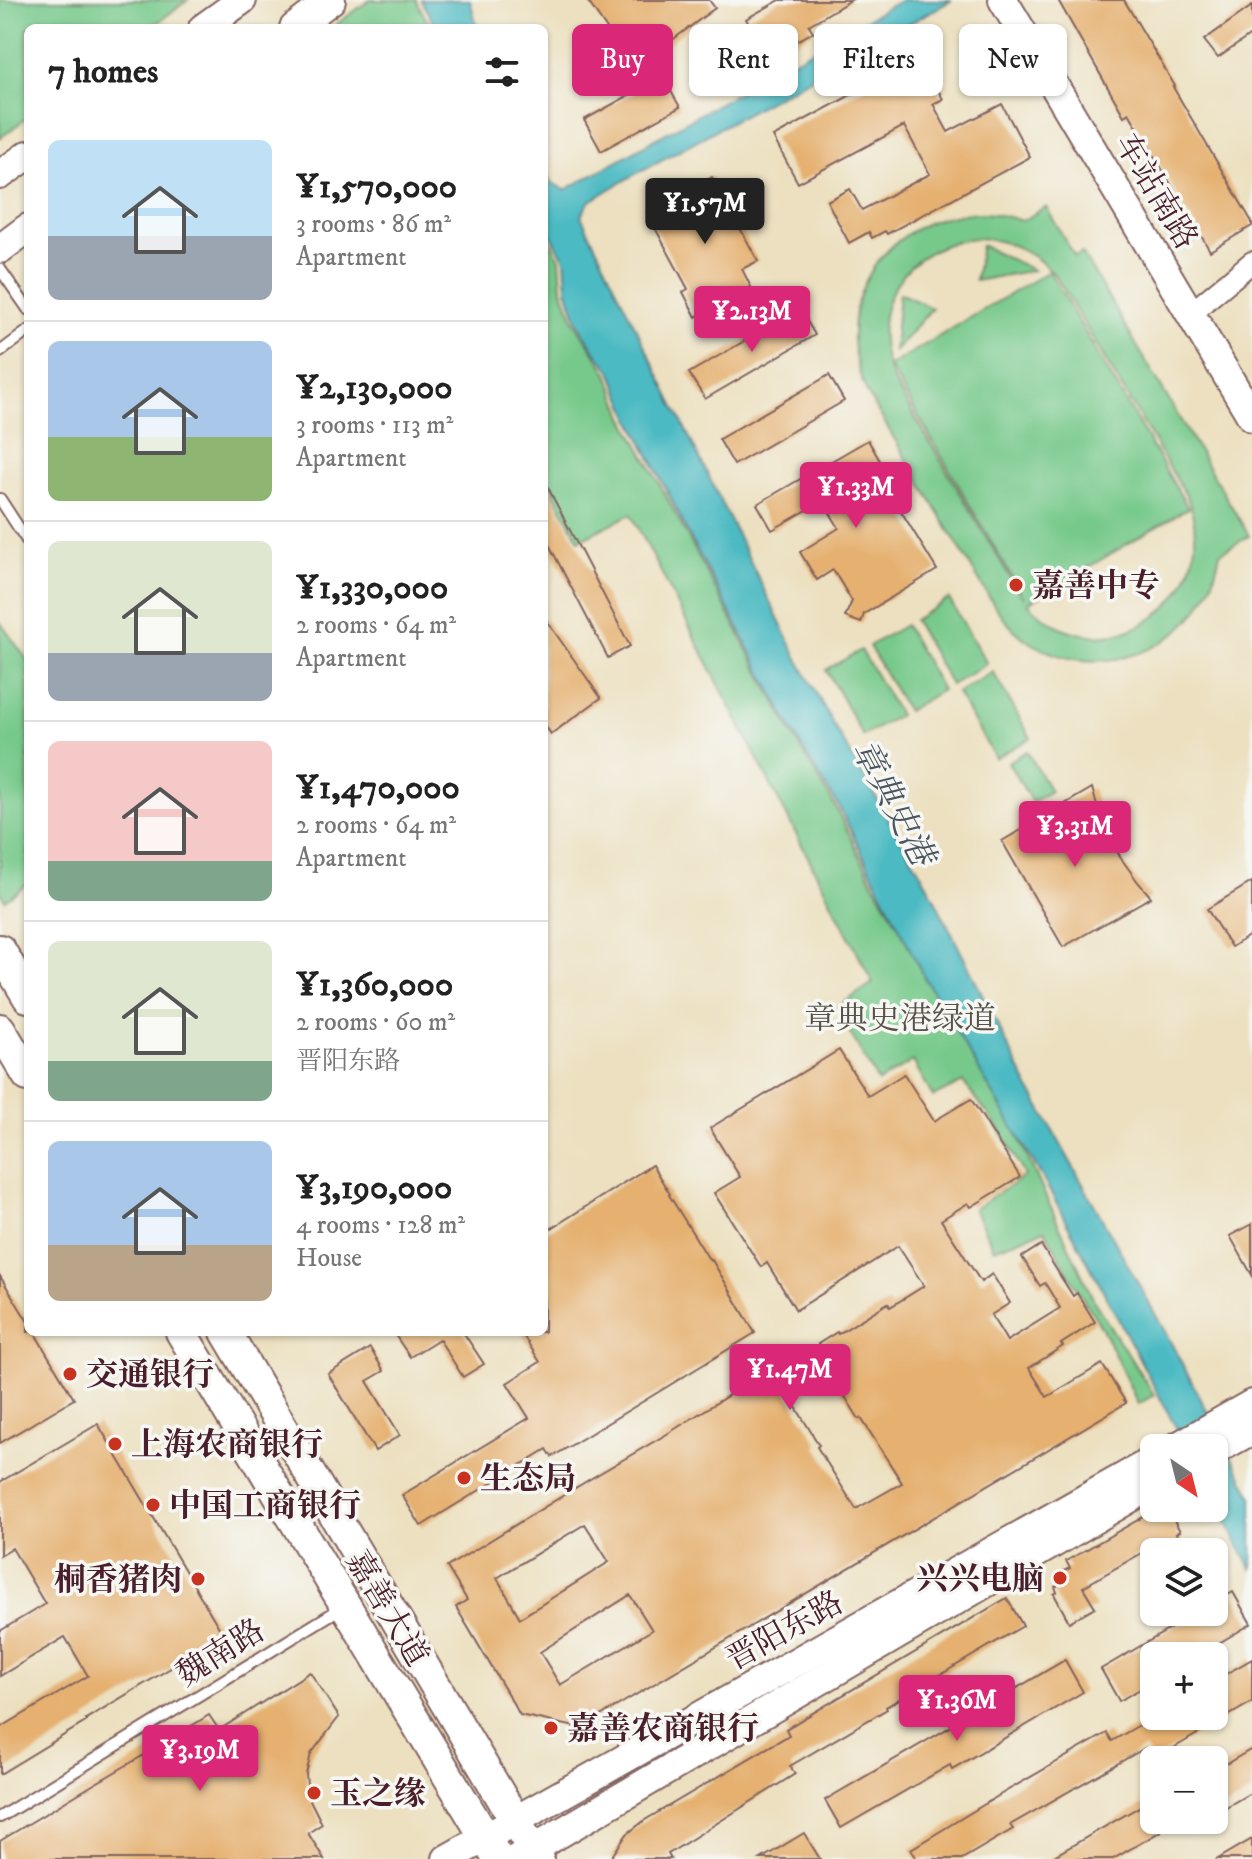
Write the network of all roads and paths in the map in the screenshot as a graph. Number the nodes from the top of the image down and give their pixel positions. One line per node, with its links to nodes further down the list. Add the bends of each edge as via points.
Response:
1 (242, 0): 4 (main road)
2 (331, 0): 5 (main road)
3 (1003, 0): 13 (main road, 车站南路)
4 (209, 24)
5 (299, 24)
6 (24, 158): 7 (main road)
7 (0, 175)
8 (24, 231): 9 (main road)
9 (0, 249)
10 (1252, 262): 13 (street)
11 (0, 269): 12 (lane)
12 (24, 303)
13 (1191, 313): 16 (main road, 车站南路)
14 (24, 334): 15 (lane)
15 (0, 352)
16 (1252, 417)
17 (0, 499): 18 (lane)
18 (24, 536)
19 (0, 950): 20 (main road)
20 (24, 990)
21 (0, 1029): 22 (main road)
22 (24, 1069)
23 (183, 1336): 30 (main road, 嘉善大道)
24 (228, 1336): 32 (main road, 嘉善大道)
25 (1247, 1420): 26 (main road); 27 (main road)
26 (1211, 1434)
27 (1228, 1438)
28 (1140, 1468): 32 (main road, 晋阳东路)
29 (1140, 1492): 34 (main road, 晋阳东路)
30 (345, 1606): 31 (lane, 魏南路); 33 (main road, 嘉善大道)
31 (0, 1817)
32 (515, 1820): 33 (main road, 晋阳东路); 34 (main road, 嘉善大道)
33 (491, 1848): 35 (main road, 晋阳东路)
34 (529, 1856)
35 (447, 1859)

